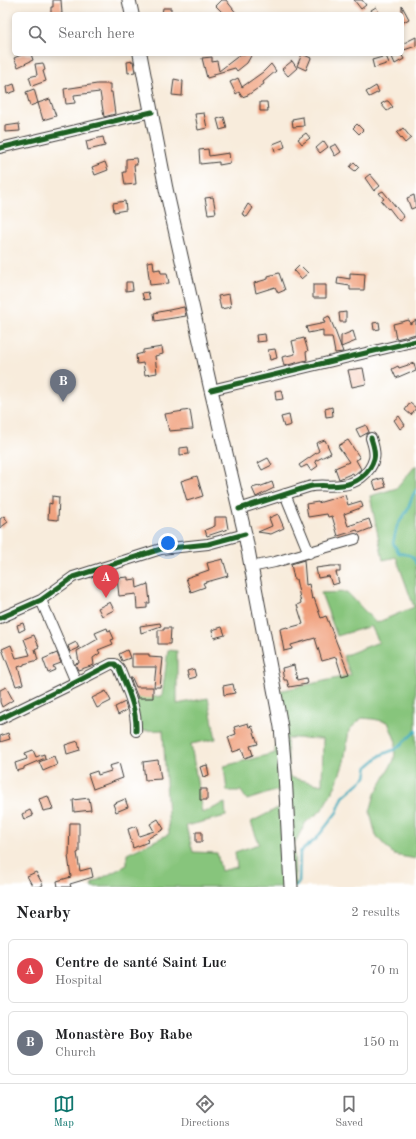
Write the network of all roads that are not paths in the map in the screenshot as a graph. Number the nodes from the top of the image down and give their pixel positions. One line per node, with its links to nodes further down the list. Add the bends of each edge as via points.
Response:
1 (130, 0): 2 (main road)
2 (132, 12)
3 (140, 56): 4 (main road)
4 (152, 112): 5 (street); 7 (main road, via 166,189)
5 (0, 148)
6 (416, 341): 7 (street)
7 (211, 390): 10 (main road)
8 (371, 438): 9 (street, via 374,459 358,480 343,485 314,485)
9 (285, 494): 10 (street); 13 (street)
10 (239, 509): 11 (main road)
11 (245, 534): 14 (main road); 15 (street, via 208,544 161,549 73,577)
12 (355, 539): 13 (street)
13 (309, 552): 14 (street)
14 (251, 567): 20 (main road, via 281,727)
15 (41, 600): 16 (street); 17 (street)
16 (0, 618)
17 (76, 682): 18 (street); 19 (street, via 115,664 134,706)
18 (0, 719)
19 (136, 731)
20 (291, 887)

